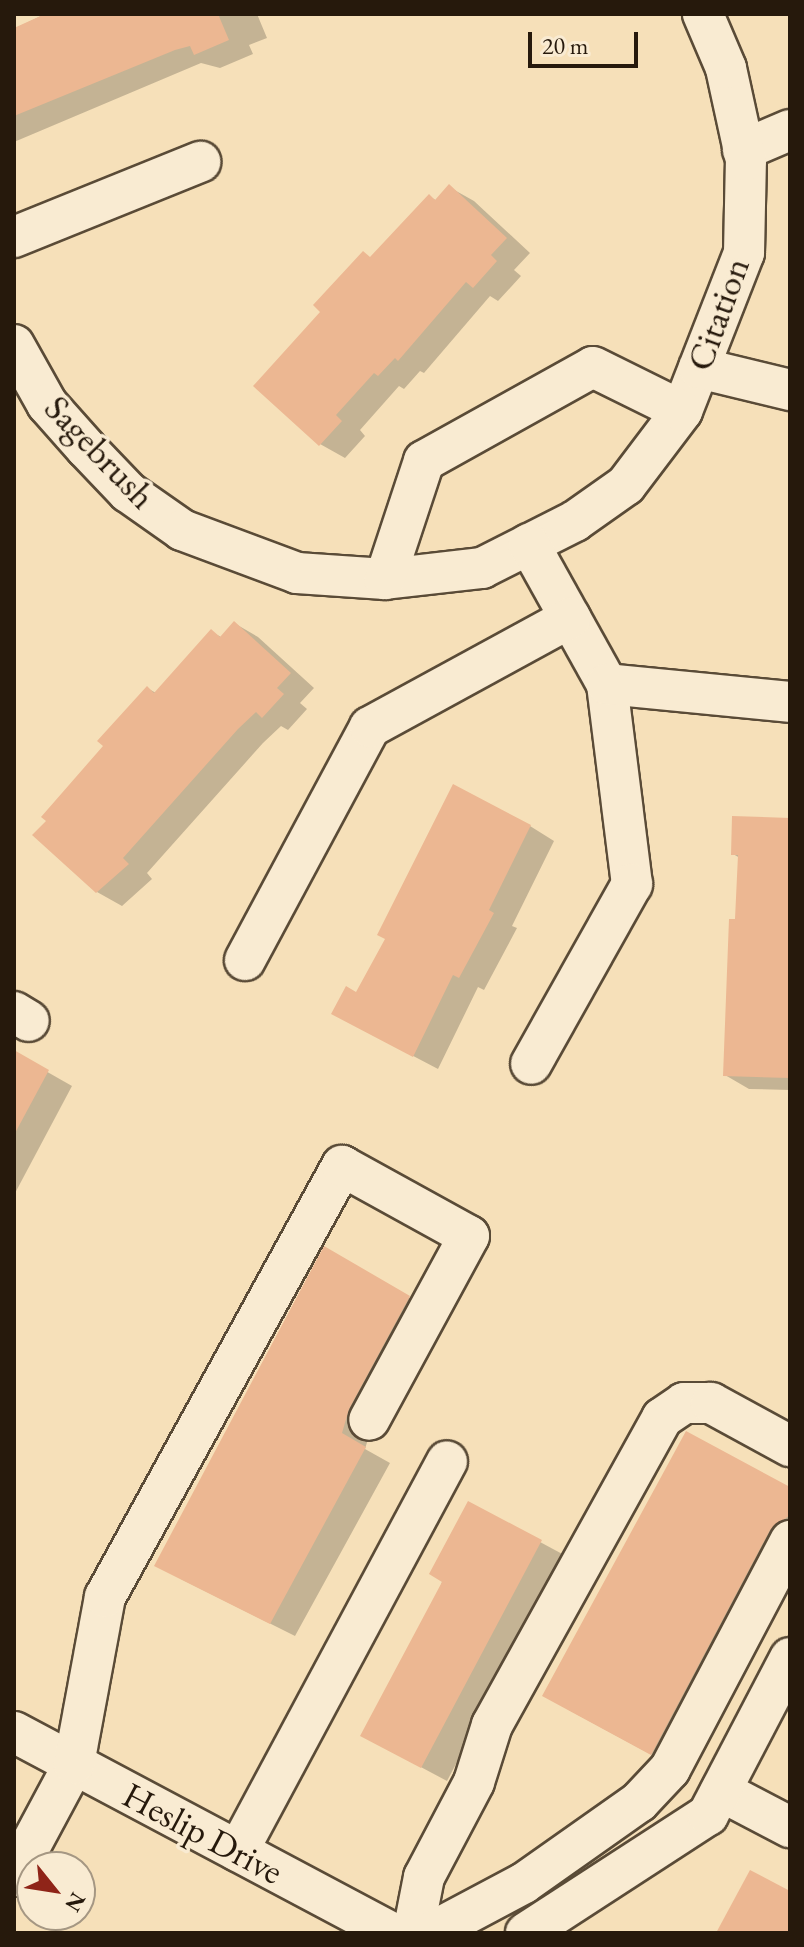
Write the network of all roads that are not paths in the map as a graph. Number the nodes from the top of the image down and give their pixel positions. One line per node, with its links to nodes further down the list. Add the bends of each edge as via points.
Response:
1 (703, 14): 3 (street, Citation, via 726,68)
2 (790, 130): 3 (street)
3 (743, 150): 7 (street, Citation, via 744,253)
4 (200, 162): 5 (street)
5 (14, 237)
6 (14, 345): 11 (street, Sagebrush, via 47,404 86,448 128,492 182,530 297,573)
7 (699, 368): 8 (street); 9 (street, Citation)
8 (790, 390)
9 (682, 411): 10 (street, Citation, via 626,485); 11 (street, via 593,367 424,461)
10 (529, 544): 11 (street, Sagebrush, via 482,568); 12 (street)
11 (385, 579)
12 (570, 618): 13 (street); 15 (street, via 370,727)
13 (607, 684): 14 (street); 16 (street, via 632,884)
14 (790, 702)
15 (245, 960)
16 (531, 1064)
17 (369, 1420): 24 (street, via 469,1236 342,1166 105,1597)
18 (790, 1446): 30 (street, via 711,1403 684,1403 662,1418 492,1725 474,1782 424,1877)
19 (447, 1461): 27 (street)
20 (790, 1541): 31 (street, via 670,1769 639,1802 524,1883)
21 (790, 1658): 22 (street)
22 (778, 1712): 25 (street)
23 (14, 1732): 24 (street, Heslip Drive)
24 (74, 1764): 27 (street, Heslip Drive); 28 (street)
25 (721, 1791): 26 (street); 32 (street, via 708,1815)
26 (790, 1827)
27 (238, 1851): 29 (street, Heslip Drive)
28 (14, 1876)
29 (392, 1933)
30 (413, 1933)
31 (430, 1933)
32 (526, 1933)

